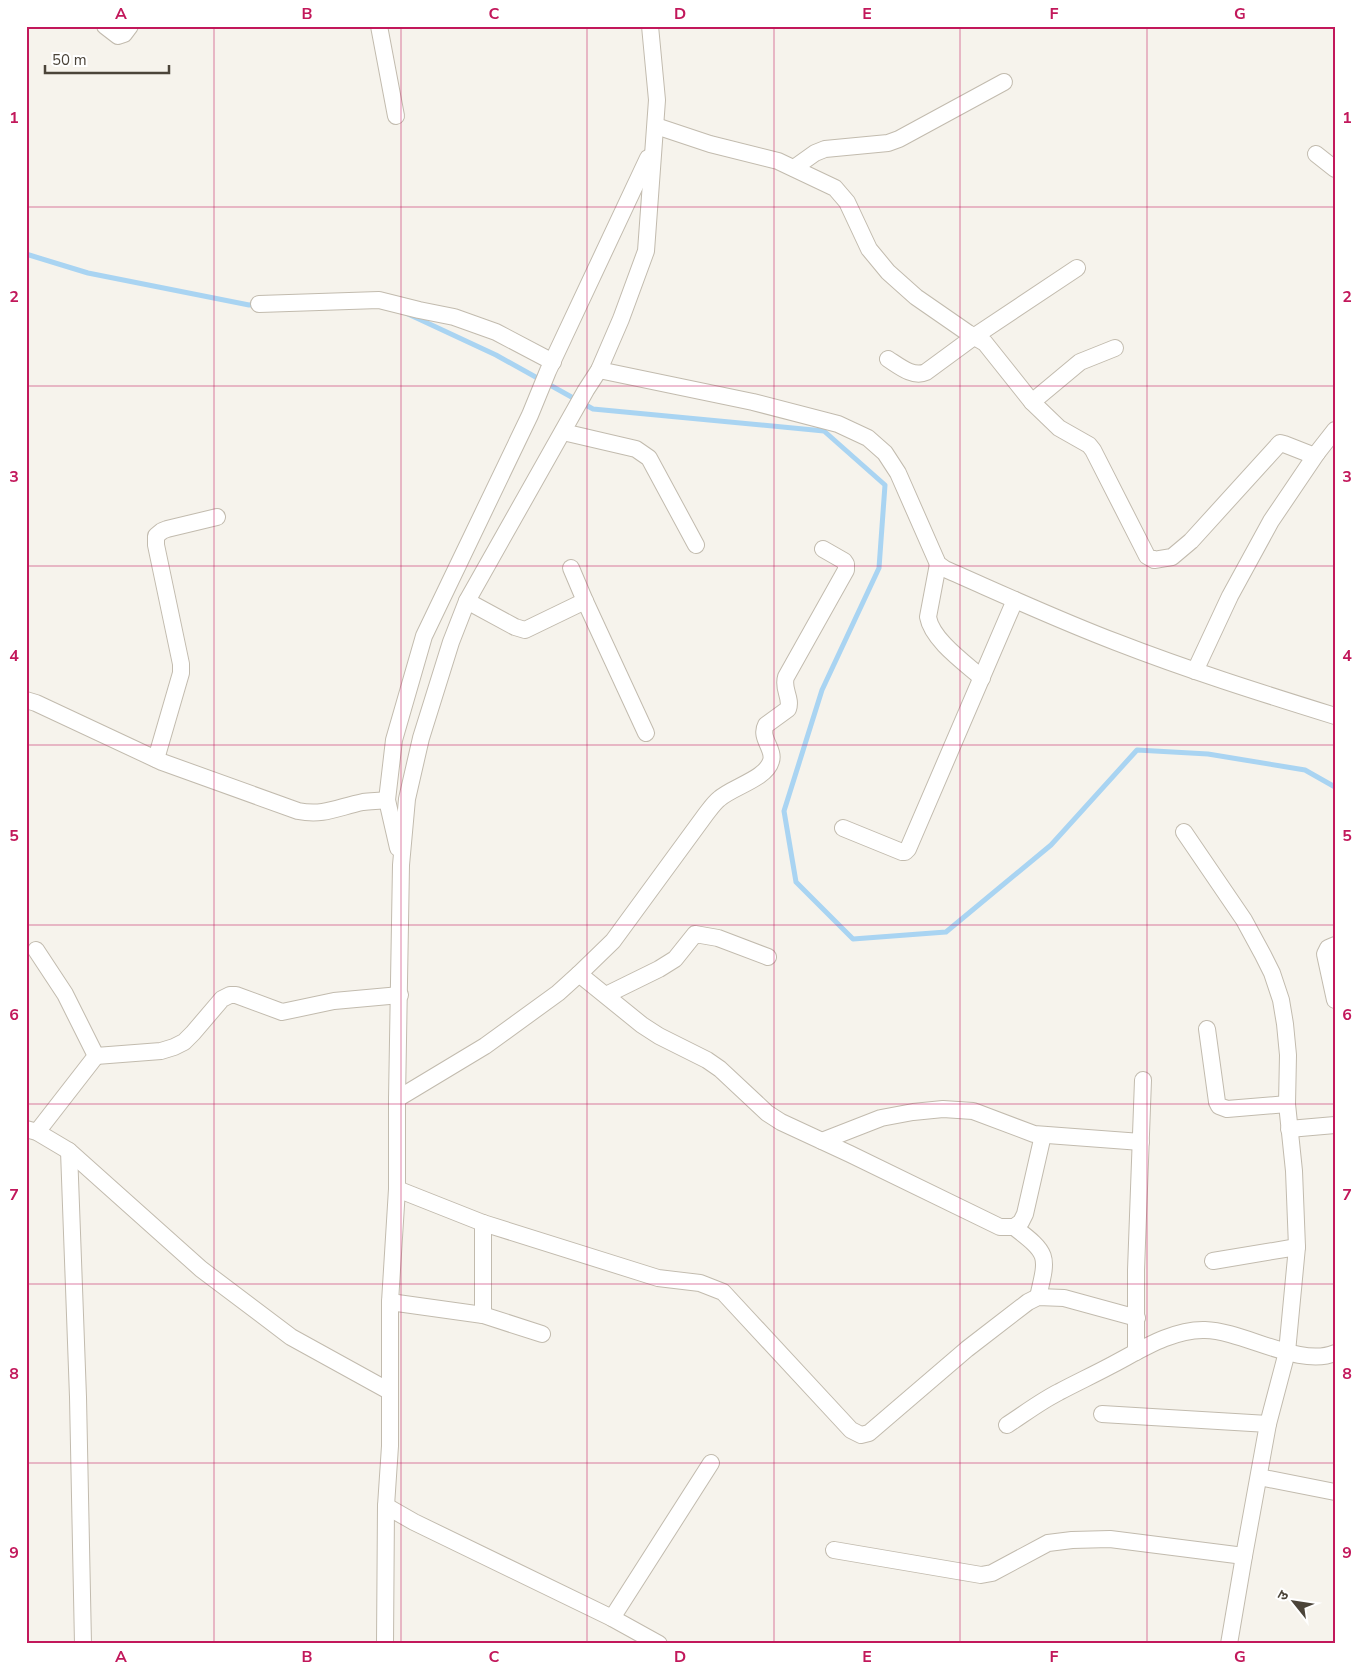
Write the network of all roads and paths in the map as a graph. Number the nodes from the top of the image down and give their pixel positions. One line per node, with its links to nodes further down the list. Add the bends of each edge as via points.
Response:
1 (105, 26): 2 (street, via 118,36)
2 (130, 26)
3 (379, 26): 6 (street)
4 (650, 26): 7 (street, via 657,100)
5 (1004, 82): 10 (street, via 899,139 888,143 825,148)
6 (396, 116)
7 (656, 126): 8 (street); 10 (street)
8 (653, 148): 17 (street); 18 (street, via 646,251)
9 (1316, 154): 11 (street)
10 (794, 168): 14 (street, via 835,188 847,202 870,249 888,272 916,297)
11 (1335, 169)
12 (1077, 268): 14 (street)
13 (258, 304): 17 (street, via 379,300 454,317 496,332)
14 (975, 336): 16 (street, via 921,374 908,371); 19 (street, via 989,347)
15 (1115, 348): 19 (street, via 1080,362)
16 (888, 359)
17 (550, 367): 37 (street, via 424,636 394,740)
18 (599, 370): 21 (street); 26 (street, via 772,407 838,424 868,438 885,453 898,473)
19 (1032, 402): 22 (street, via 1059,428 1093,450 1147,556 1154,560 1172,557 1191,541 1280,444 1309,455)
20 (1335, 430): 22 (street)
21 (563, 432): 24 (street, via 630,448 649,458); 29 (street)
22 (1317, 453): 31 (street, via 1271,522 1230,596)
23 (217, 517): 36 (street, via 167,529 156,536 181,673)
24 (696, 545)
25 (823, 549): 44 (street, via 844,561 846,570 786,677 784,686 790,706 788,710 764,728 771,763 762,773 719,798 613,941)
26 (938, 564): 28 (street); 32 (street, via 929,624 938,637)
27 (571, 568): 30 (street)
28 (1015, 600): 31 (street, via 1116,642); 32 (street)
29 (467, 601): 30 (street, via 525,630); 40 (street, via 421,738 407,799)
30 (585, 601): 35 (street)
31 (1195, 670): 34 (street)
32 (982, 678): 38 (street, via 908,849 902,852)
33 (26, 700): 36 (street)
34 (1335, 716)
35 (646, 733)
36 (156, 759): 37 (street, via 311,813)
37 (387, 800): 40 (street)
38 (843, 828)
39 (1184, 832): 52 (street, via 1244,920 1272,973 1285,1024)
40 (402, 865): 45 (street)
41 (1335, 945): 47 (street, via 1325,954)
42 (36, 950): 49 (street, via 65,994)
43 (768, 958): 46 (street, via 718,938 695,934 675,959)
44 (580, 974): 46 (street); 51 (street, via 486,1046)
45 (400, 995): 49 (street, via 334,1001 282,1012 230,995 222,998 184,1042 174,1047 162,1051); 51 (street)
46 (606, 996): 57 (street, via 659,1036 720,1069 767,1113)
47 (1335, 1000)
48 (1207, 1029): 52 (street, via 1219,1106 1227,1109)
49 (96, 1056): 55 (street)
50 (1143, 1080): 58 (street)
51 (397, 1099): 60 (street)
52 (1287, 1104): 54 (street)
53 (1335, 1125): 54 (street)
54 (1289, 1129): 63 (street)
55 (32, 1131): 59 (street)
56 (1043, 1135): 57 (street, via 1022,1131 973,1111 943,1109 881,1118); 58 (street); 62 (street, via 1025,1214)
57 (822, 1141): 62 (street, via 1000,1227)
58 (1141, 1142): 68 (street)
59 (69, 1151): 73 (street, via 200,1269 290,1337); 84 (street)
60 (397, 1189): 61 (street); 66 (street)
61 (483, 1223): 65 (street, via 658,1278 700,1284 723,1292 847,1426 861,1435 869,1432 967,1349); 67 (street)
62 (1014, 1227): 65 (street, via 1036,1245 1043,1256)
63 (1297, 1247): 64 (street); 71 (street)
64 (1213, 1261)
65 (1038, 1297): 68 (street, via 1064,1298)
66 (390, 1302): 67 (street); 73 (street)
67 (483, 1315): 69 (street)
68 (1137, 1318): 70 (street)
69 (542, 1334)
70 (1136, 1352): 71 (street, via 1168,1337 1191,1330 1207,1330); 75 (street, via 1058,1392)
71 (1287, 1352): 72 (street, via 1320,1358); 76 (street)
72 (1335, 1353)
73 (389, 1391): 80 (street)
74 (1102, 1414): 76 (street)
75 (1007, 1424)
76 (1268, 1424): 78 (street)
77 (711, 1463): 83 (street)
78 (1259, 1478): 79 (street); 82 (street)
79 (1335, 1492)
80 (386, 1506): 83 (street); 85 (street)
81 (834, 1550): 82 (street, via 981,1575 1058,1540 1110,1539)
82 (1244, 1556): 87 (street)
83 (612, 1618): 86 (street)
84 (83, 1644)
85 (385, 1644)
86 (658, 1644)
87 (1229, 1644)

